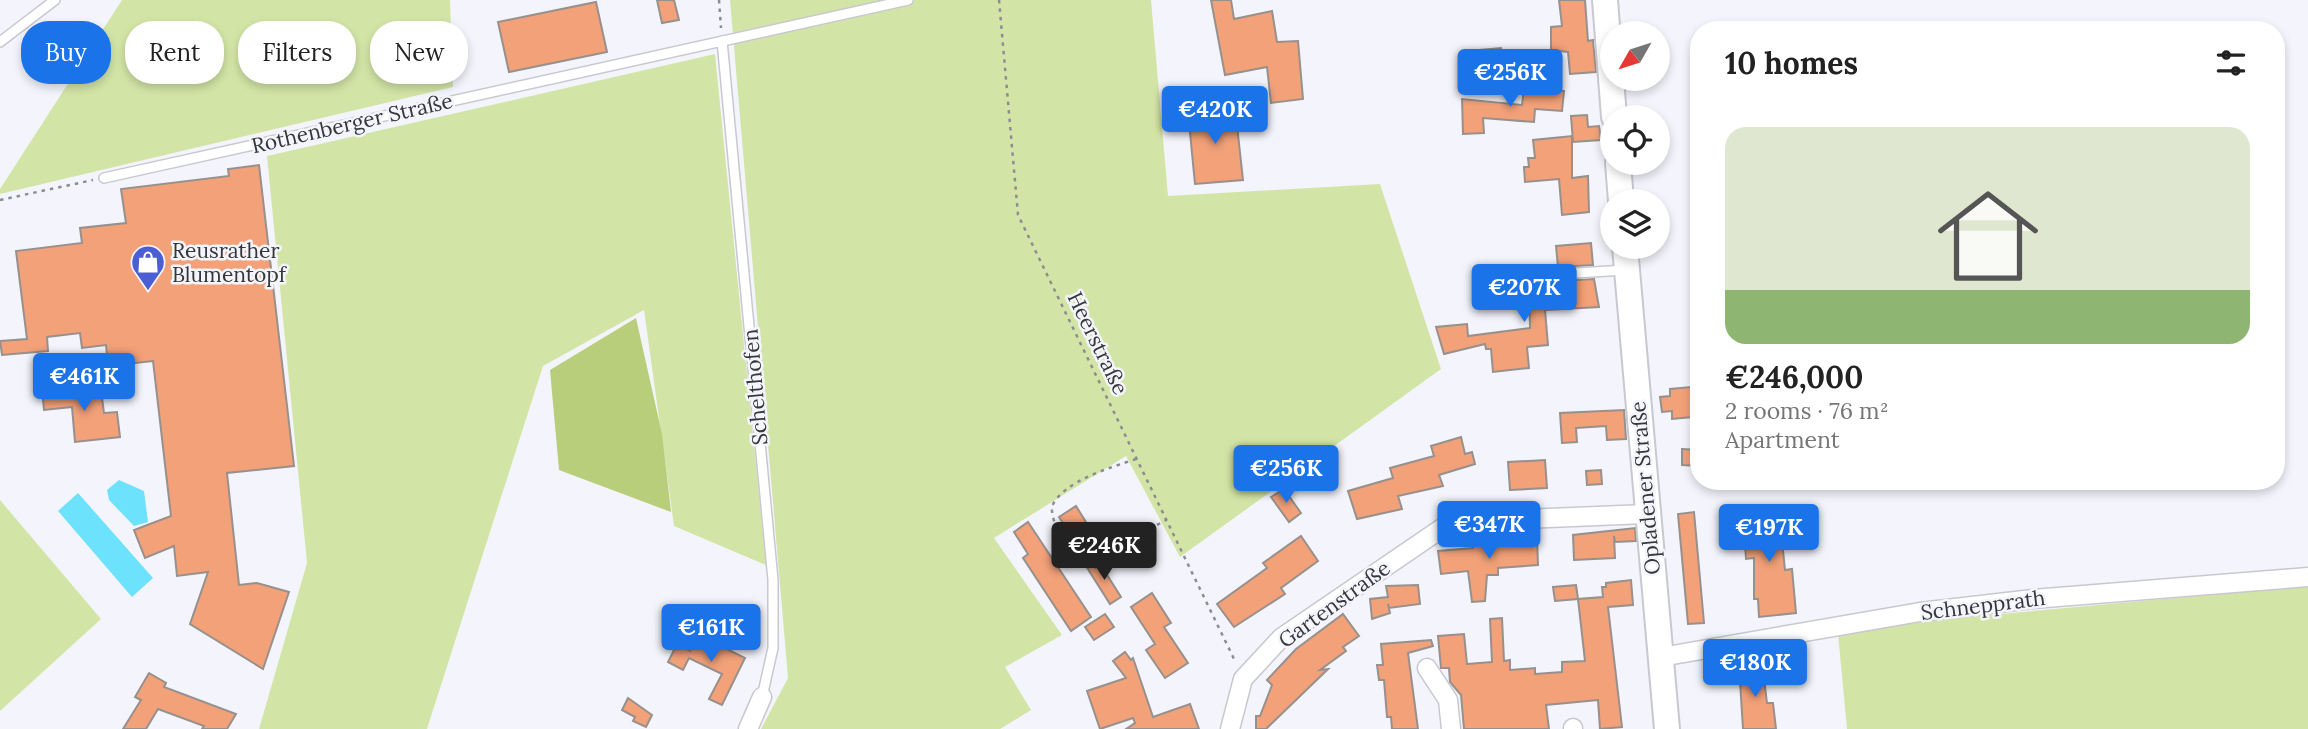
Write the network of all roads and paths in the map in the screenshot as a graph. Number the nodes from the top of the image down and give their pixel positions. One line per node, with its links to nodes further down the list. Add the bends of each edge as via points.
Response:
1 (55, 0): 7 (lane)
2 (719, 0): 6 (path)
3 (908, 0): 6 (lane, Rothenberger Straße)
4 (999, 0): 14 (path, Heerstraße, via 1018,215)
5 (1605, 0): 8 (main road)
6 (722, 41): 9 (lane, Rothenberger Straße); 21 (lane, Schelthofen, via 773,580 774,648)
7 (0, 43)
8 (1613, 105)
9 (104, 178): 10 (path)
10 (0, 200)
11 (1620, 259): 13 (lane)
12 (1626, 259): 15 (main road, Opladener Straße)
13 (1512, 277)
14 (1136, 459): 16 (path, Heerstraße); 16 (path, via 1061,494 1052,506 1054,522 1081,563 1093,569)
15 (1646, 514): 18 (main road, Opladener Straße); 20 (street, Gartenstraße, via 1451,522 1280,638)
16 (1166, 520): 20 (path, Heerstraße)
17 (2308, 577): 18 (street, Schnepprath, via 2033,598)
18 (1661, 657): 25 (main road, Opladener Straße)
19 (1427, 668): 24 (street, via 1448,700)
20 (1243, 679): 23 (street, Gartenstraße)
21 (762, 697): 22 (street, Schelthofen)
22 (748, 729)
23 (1230, 729)
24 (1451, 729)
25 (1667, 729)

